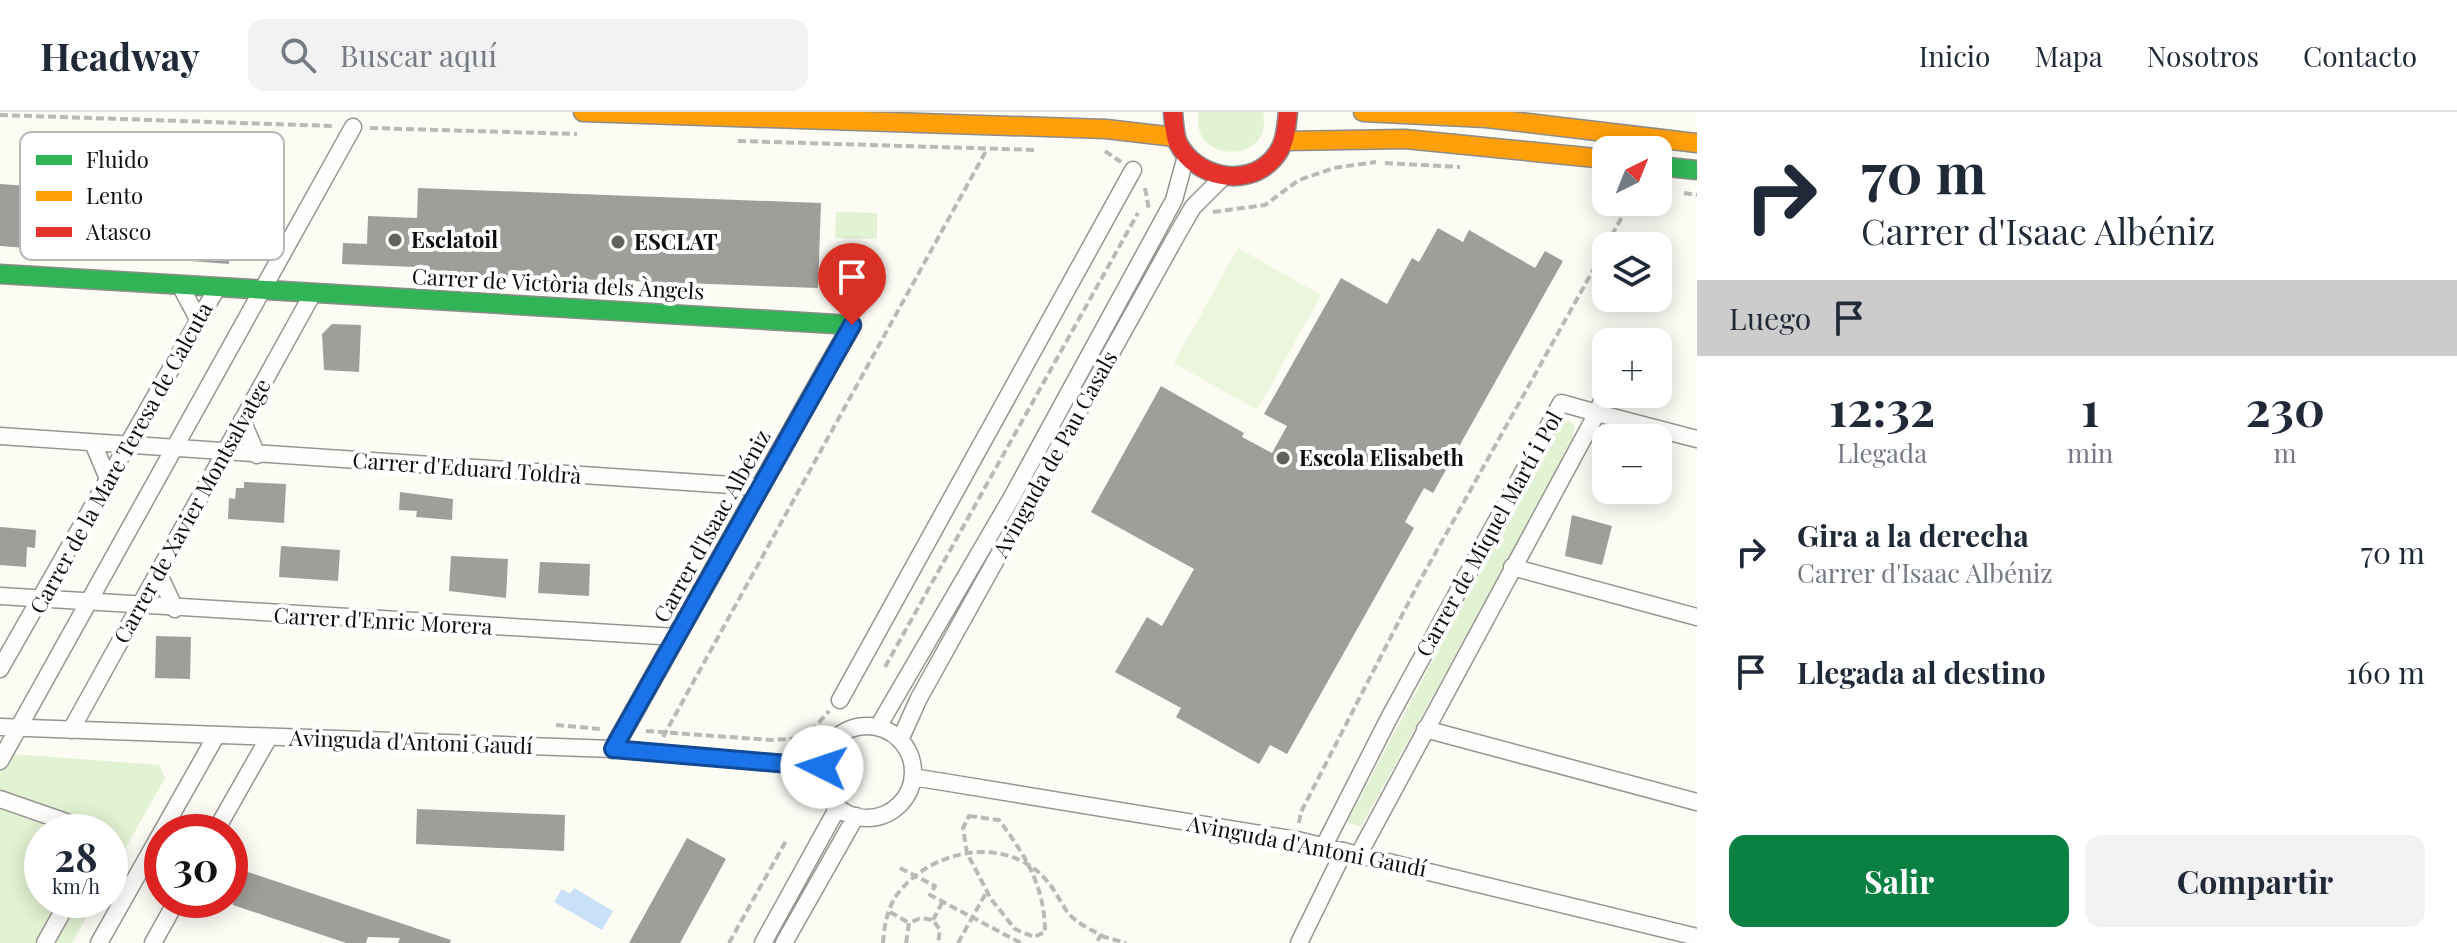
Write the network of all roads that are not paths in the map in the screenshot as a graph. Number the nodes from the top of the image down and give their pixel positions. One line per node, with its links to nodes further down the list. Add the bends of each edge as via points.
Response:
1 (583, 112): 6 (street, via 1106,129)
2 (1173, 112): 6 (street)
3 (1288, 112): 7 (street)
4 (1363, 112): 8 (street, via 1486,118)
5 (353, 127): 15 (street)
6 (1175, 137): 9 (street)
7 (1285, 141): 10 (street, via 1323,137 1481,144); 14 (street, via 1264,167)
8 (1697, 143)
9 (1186, 156): 14 (street, via 1202,170); 51 (street, Avinguda de Pau Casals, via 1174,200)
10 (1592, 157)
11 (1672, 167): 13 (street)
12 (1133, 170): 49 (street)
13 (1697, 170)
14 (1223, 177): 57 (street, Avinguda de Pau Casals, via 1193,207 1179,231)
15 (284, 251)
16 (279, 260): 20 (street)
17 (0, 274): 18 (street, Carrer de Victòria dels Àngels)
18 (180, 285): 19 (street, Carrer de Victòria dels Àngels); 22 (street)
19 (217, 288): 20 (street, Carrer de Victòria dels Àngels); 22 (street, Carrer de la Mare Teresa de Calcuta)
20 (262, 291): 21 (street, Carrer de Victòria dels Àngels); 31 (street)
21 (313, 293): 23 (street, Carrer de Victòria dels Àngels); 26 (street, Carrer de Xavier Montsalvatge)
22 (199, 321): 30 (street, Carrer de la Mare Teresa de Calcuta)
23 (852, 325): 35 (street, Carrer d'Isaac Albéniz)
24 (1599, 408): 25 (street)
25 (1597, 413): 28 (street); 36 (street, Carrer de Miquel Martí i Pol); 68 (street, Carrer de Miquel Martí i Pol, via 1561,403)
26 (242, 420): 32 (street, Carrer de Xavier Montsalvatge); 33 (street)
27 (0, 436): 29 (street, Carrer d'Eduard Toldrà)
28 (1697, 439)
29 (93, 443): 30 (street, Carrer d'Eduard Toldrà); 34 (street)
30 (130, 446): 31 (street, Carrer d'Eduard Toldrà); 34 (street, Carrer de la Mare Teresa de Calcuta)
31 (174, 449): 32 (street, Carrer d'Eduard Toldrà); 40 (street)
32 (223, 452): 33 (street, Carrer d'Eduard Toldrà); 37 (street, Carrer de Xavier Montsalvatge)
33 (257, 455): 35 (street, Carrer d'Eduard Toldrà)
34 (109, 481): 39 (street, Carrer de la Mare Teresa de Calcuta)
35 (761, 487): 46 (street, Carrer d'Isaac Albéniz)
36 (1512, 567): 43 (street); 53 (street, Carrer de Miquel Martí i Pol)
37 (158, 572): 41 (street, Carrer de Xavier Montsalvatge); 42 (street)
38 (6, 597): 39 (street, Carrer d'Enric Morera); 44 (street)
39 (42, 600): 40 (street, Carrer d'Enric Morera); 44 (street, Carrer de la Mare Teresa de Calcuta)
40 (89, 604): 41 (street, Carrer d'Enric Morera); 52 (street)
41 (139, 607): 42 (street, Carrer d'Enric Morera); 54 (street, Carrer de Xavier Montsalvatge)
42 (175, 609): 45 (street, Carrer d'Enric Morera)
43 (1697, 617)
44 (25, 628): 48 (street, Carrer de la Mare Teresa de Calcuta)
45 (647, 636): 46 (street, Carrer d'Enric Morera); 47 (street)
46 (677, 637): 47 (street, Carrer d'Isaac Albéniz)
47 (660, 668): 58 (street, Carrer d'Isaac Albéniz)
48 (0, 669)
49 (840, 700)
50 (0, 727): 52 (street, Avinguda d'Antoni Gaudí)
51 (878, 727): 57 (street); 60 (street, via 861,726 838,737)
52 (18, 728): 54 (street, Avinguda d'Antoni Gaudí); 59 (street)
53 (1425, 729): 63 (street); 69 (street, Carrer de Miquel Martí i Pol)
54 (71, 730): 55 (street, Avinguda d'Antoni Gaudí)
55 (216, 736): 56 (street, Avinguda d'Antoni Gaudí); 73 (street)
56 (269, 737): 58 (street, Avinguda d'Antoni Gaudí); 66 (street)
57 (900, 740): 61 (street)
58 (613, 749): 60 (street, Avinguda d'Antoni Gaudí)
59 (0, 761)
60 (822, 767): 64 (street, via 823,785)
61 (913, 777): 67 (street, via 908,794 889,812); 68 (street, Avinguda d'Antoni Gaudí)
62 (0, 799): 65 (street)
63 (1697, 802)
64 (838, 807): 67 (street); 76 (street)
65 (43, 814)
66 (225, 814)
67 (856, 816): 77 (street)
68 (1324, 846): 69 (street, Avinguda d'Antoni Gaudí)
69 (1352, 853): 72 (street, Avinguda d'Antoni Gaudí); 78 (street, Carrer de Miquel Martí i Pol)
70 (59, 918): 74 (street)
71 (167, 918): 75 (street)
72 (1697, 937)
73 (103, 942)
74 (45, 943)
75 (153, 943)
76 (763, 943)
77 (784, 943)
78 (1299, 943)

